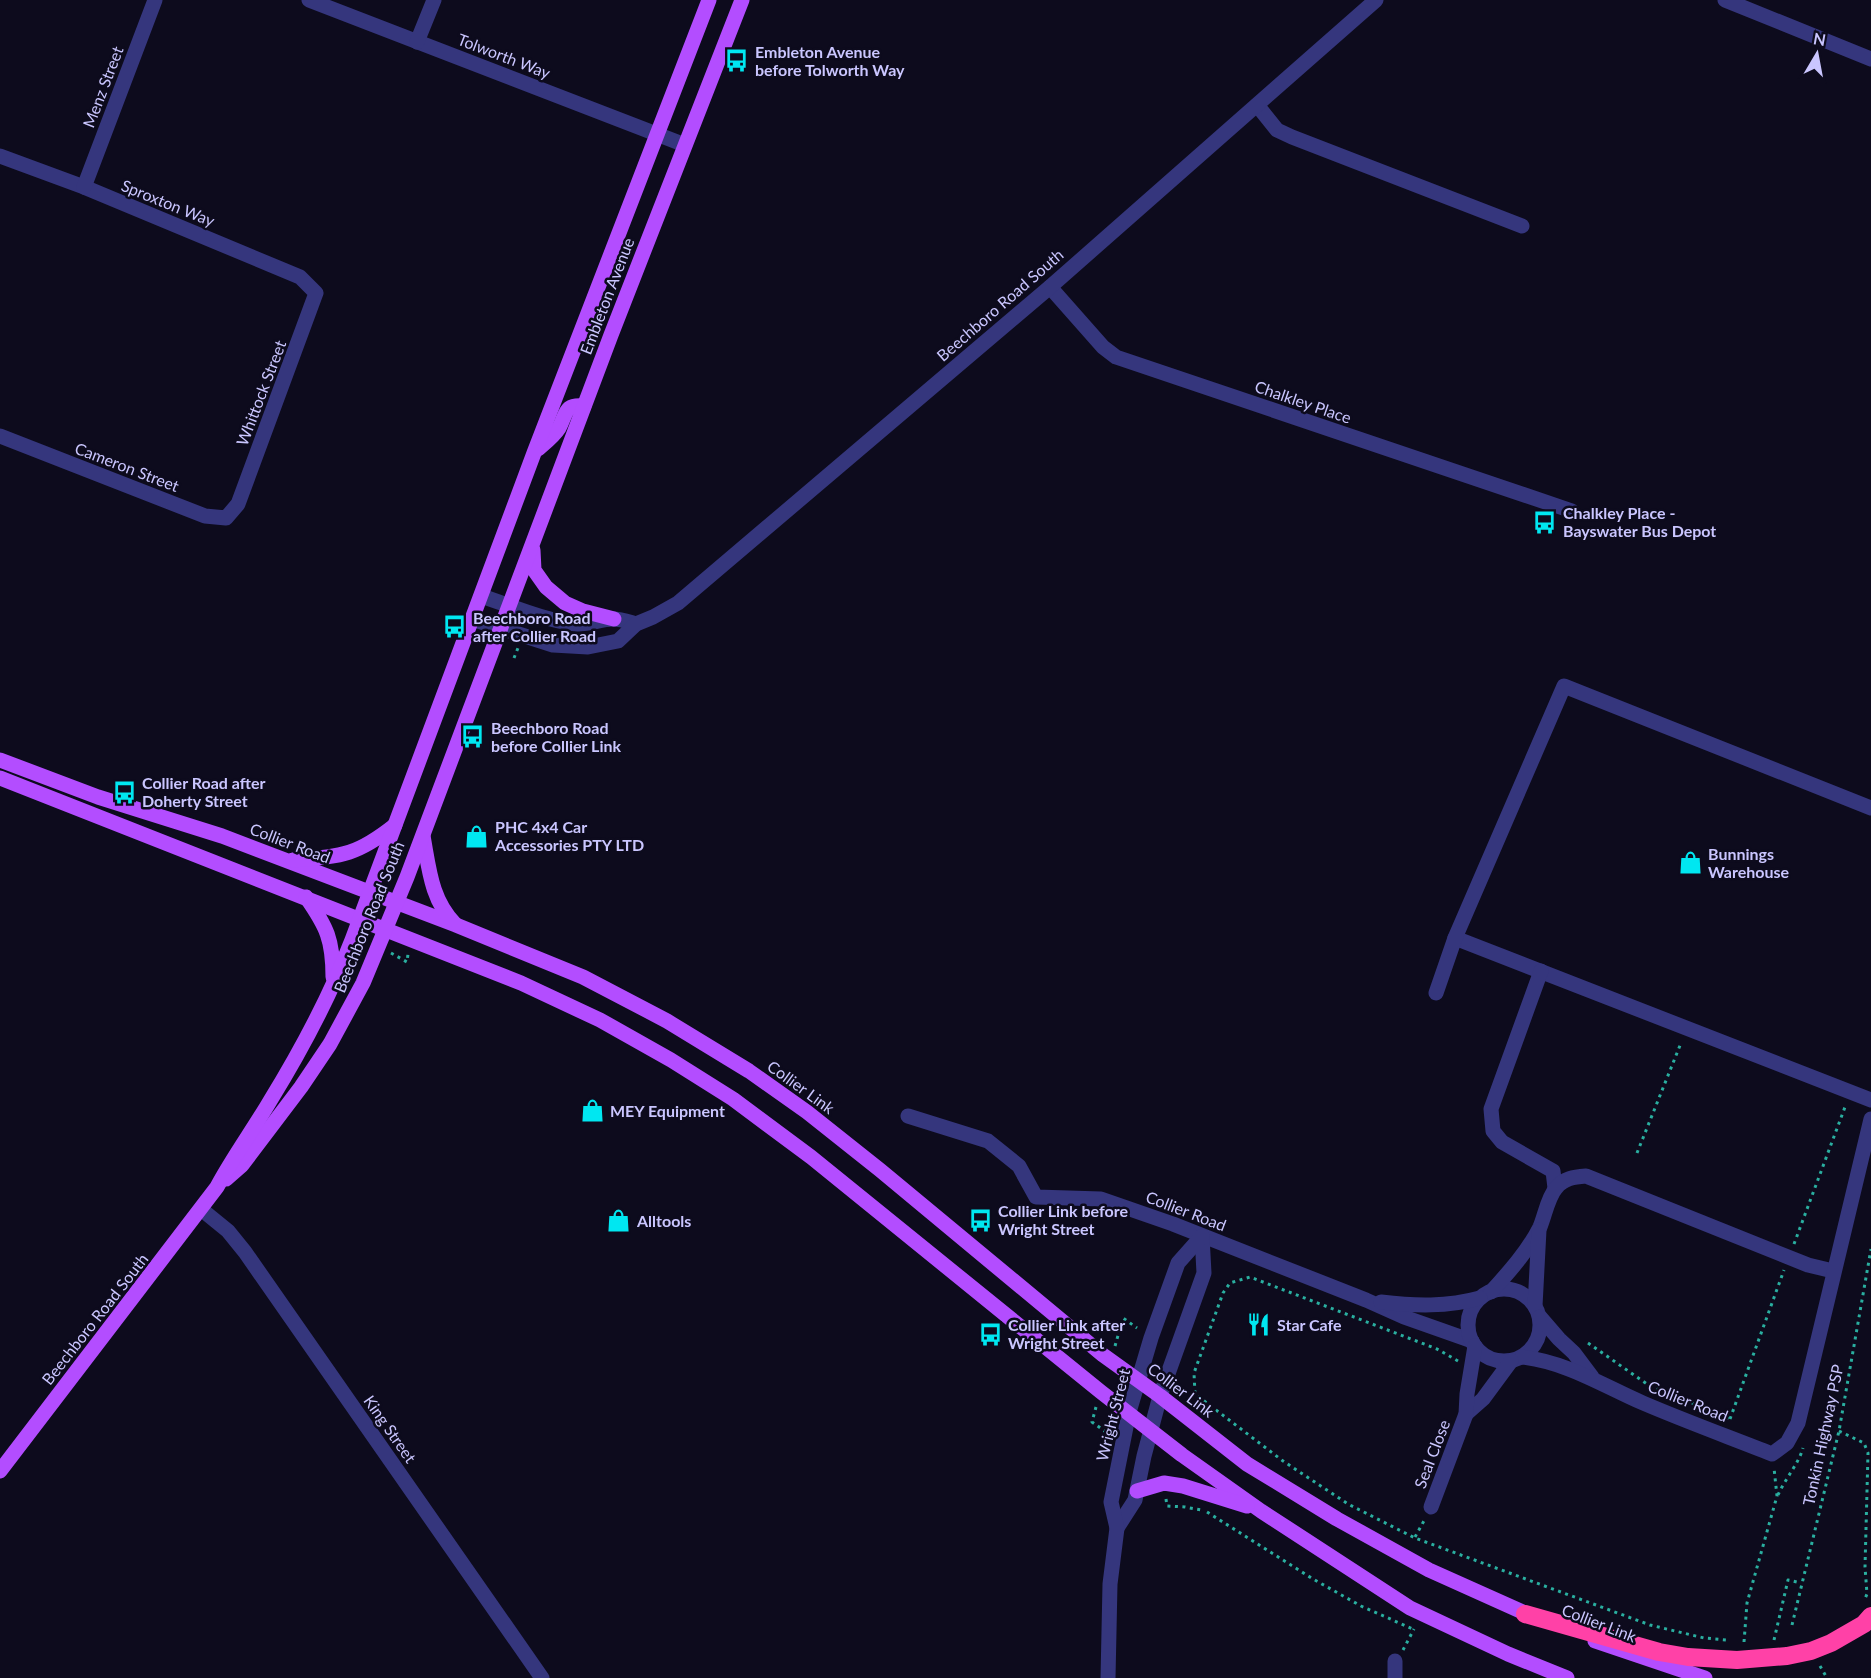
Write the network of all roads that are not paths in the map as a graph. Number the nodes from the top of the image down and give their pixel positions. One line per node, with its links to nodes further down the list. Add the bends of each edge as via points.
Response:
1 (155, 0): 14 (street, Menz Street)
2 (309, 0): 8 (street, Tolworth Way)
3 (434, 0): 8 (street)
4 (709, 0): 11 (main road, Embleton Avenue)
5 (742, 0): 12 (main road, Embleton Avenue)
6 (1376, 0): 10 (street, Beechboro Road South)
7 (1725, 0): 9 (street)
8 (417, 42): 11 (street, Tolworth Way)
9 (1871, 59)
10 (1257, 105): 15 (street, via 1269,122 1285,134); 16 (street, Beechboro Road South)
11 (656, 134): 12 (street, Tolworth Way); 20 (main road, Embleton Avenue)
12 (685, 145): 18 (main road, Embleton Avenue)
13 (0, 156): 14 (street, Sproxton Way)
14 (84, 188): 17 (street, Sproxton Way, via 300,277)
15 (1522, 226)
16 (1050, 286): 22 (street, Chalkley Place, via 1116,357); 28 (street, Beechboro Road South, via 697,589)
17 (316, 293): 21 (street, Whittock Street)
18 (584, 406): 20 (main road, via 569,408 558,430); 23 (main road, Embleton Avenue)
19 (0, 436): 21 (street, Cameron Street, via 205,516 226,518)
20 (534, 453): 24 (main road, Embleton Avenue)
21 (238, 504)
22 (1572, 511)
23 (532, 544): 25 (main road, Embleton Avenue); 27 (main road, via 534,570 546,587 565,603)
24 (481, 596): 25 (street); 26 (main road, Beechboro Road South)
25 (510, 606): 27 (street, via 578,624); 29 (main road, Beechboro Road South)
26 (472, 619): 29 (street, Beechboro Road South); 33 (main road, Beechboro Road South)
27 (614, 619): 28 (street)
28 (636, 624): 29 (street, Beechboro Road South, via 618,640 588,647 553,645)
29 (501, 629): 34 (main road, Beechboro Road South)
30 (0, 760): 35 (main road, Collier Road)
31 (0, 778): 37 (main road)
32 (1871, 808): 42 (street, via 1564,686)
33 (396, 824): 35 (main road, via 353,853); 36 (main road, Beechboro Road South)
34 (423, 833): 38 (main road, Beechboro Road South); 40 (main road, via 439,905)
35 (287, 861): 36 (main road, Collier Road)
36 (370, 892): 38 (main road, Collier Road); 39 (main road, Beechboro Road South)
37 (306, 897): 39 (main road); 44 (main road, via 328,933 333,952)
38 (397, 903): 40 (main road, Collier Link); 41 (main road, Beechboro Road South)
39 (360, 919): 41 (main road); 44 (main road, Beechboro Road South)
40 (456, 925): 61 (main road, Collier Link, via 624,998 749,1071 871,1163)
41 (386, 929): 49 (main road, Beechboro Road South, via 330,1044 242,1165); 63 (main road, via 560,1000 671,1060 733,1099)
42 (1455, 938): 43 (street); 45 (street)
43 (1541, 971): 46 (street); 50 (street, via 1491,1109 1492,1131 1502,1142 1553,1171)
44 (333, 984): 49 (main road, Beechboro Road South, via 287,1073)
45 (1436, 993)
46 (1871, 1100)
47 (908, 1116): 53 (street, Collier Road, via 988,1141 1019,1166 1036,1197 1101,1199)
48 (1871, 1119): 54 (street)
49 (217, 1187): 51 (main road, Beechboro Road South)
50 (1555, 1188): 52 (street); 54 (street, via 1568,1178 1586,1176 1809,1265)
51 (201, 1209): 66 (main road, Beechboro Road South); 74 (street, King Street, via 228,1231 245,1252)
52 (1539, 1227): 55 (street, via 1510,1271); 57 (street)
53 (1202, 1236): 56 (street, Collier Road); 61 (street, Wright Street, via 1178,1263); 62 (street, Wright Street, via 1204,1273)
54 (1833, 1271): 60 (street, Collier Road, via 1798,1423 1787,1443 1772,1454 1641,1402)
55 (1486, 1295): 56 (street, Collier Road, via 1460,1304 1414,1306); 57 (street, via 1503,1289 1515,1291); 58 (street, via 1468,1318)
56 (1366, 1300): 58 (street, Collier Road)
57 (1537, 1311): 59 (street, via 1541,1329 1538,1340); 60 (street, Collier Road)
58 (1473, 1344): 59 (street, via 1488,1358); 64 (street, Seal Close)
59 (1516, 1359): 60 (street, Collier Road, via 1542,1360); 64 (street, Seal Close)
60 (1592, 1377)
61 (1138, 1381): 62 (main road, Collier Link); 63 (street, Wright Street)
62 (1160, 1396): 65 (street, Wright Street); 72 (main road, Collier Link, via 1248,1464 1337,1520 1430,1570)
63 (1129, 1412): 65 (main road); 70 (street, Wright Street, via 1111,1502)
64 (1466, 1414): 68 (street, Seal Close)
65 (1150, 1429): 67 (street, Wright Street); 69 (main road)
66 (0, 1471)
67 (1137, 1491): 69 (main road, via 1164,1483 1184,1485); 70 (street, Wright Street)
68 (1431, 1507)
69 (1261, 1510): 77 (main road, via 1410,1608)
70 (1117, 1528): 75 (street, Wright Street, via 1110,1584)
71 (1867, 1610): 72 (highway, via 1864,1624 1811,1651 1737,1660 1659,1652)
72 (1525, 1614): 78 (main road, Collier Link)
73 (1395, 1661): 76 (street)
74 (542, 1678)
75 (1108, 1678)
76 (1395, 1678)
77 (1567, 1678)
78 (1705, 1678)

